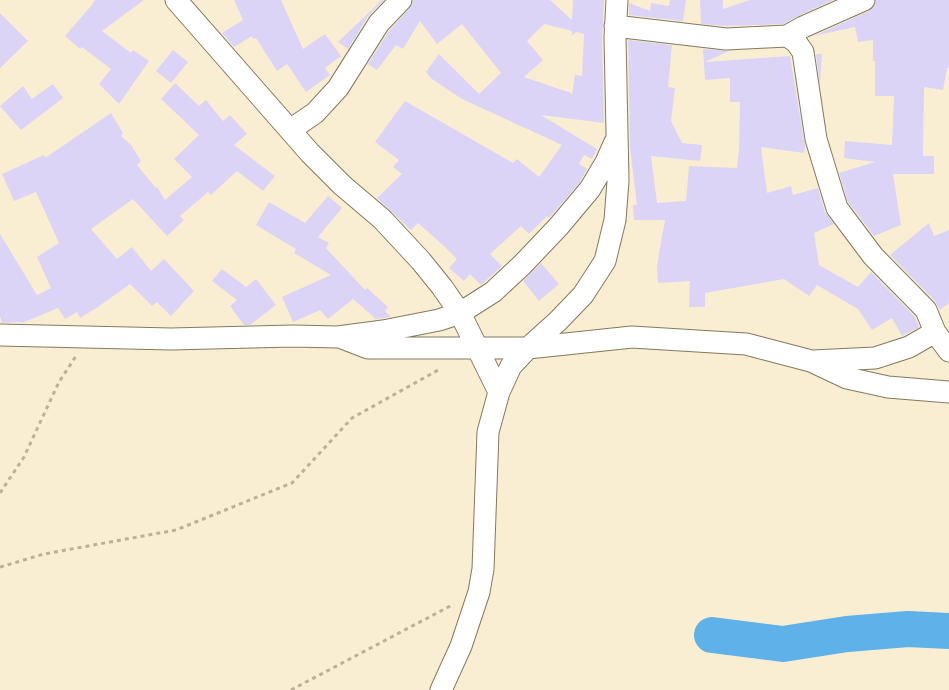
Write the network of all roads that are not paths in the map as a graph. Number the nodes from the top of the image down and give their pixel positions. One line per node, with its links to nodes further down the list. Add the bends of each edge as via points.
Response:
1 (176, 0): 7 (street)
2 (401, 0): 7 (street, via 379,23 338,88 315,113)
3 (617, 0): 5 (street)
4 (864, 0): 6 (street)
5 (615, 26): 6 (street, via 726,39); 8 (street)
6 (787, 36): 10 (street, via 803,52 816,139 837,208 873,256 926,310)
7 (290, 130): 9 (street, via 342,185 389,226)
8 (616, 140): 9 (street, via 590,189 559,226 494,292); 14 (street, via 615,220 605,262 583,295)
9 (460, 313): 12 (street, via 429,322); 13 (street)
10 (935, 332): 15 (street); 16 (street, via 909,347 876,358)
11 (0, 335): 12 (street, via 171,339)
12 (338, 337): 13 (street, via 368,348)
13 (477, 348): 14 (street); 17 (street)
14 (528, 348): 16 (street, via 632,337 746,344); 17 (street, via 511,366)
15 (949, 350)
16 (811, 361): 18 (street, via 848,378 880,386)
17 (499, 392): 19 (street, via 488,432 483,569 479,592 461,646)
18 (949, 392)
19 (441, 690)

